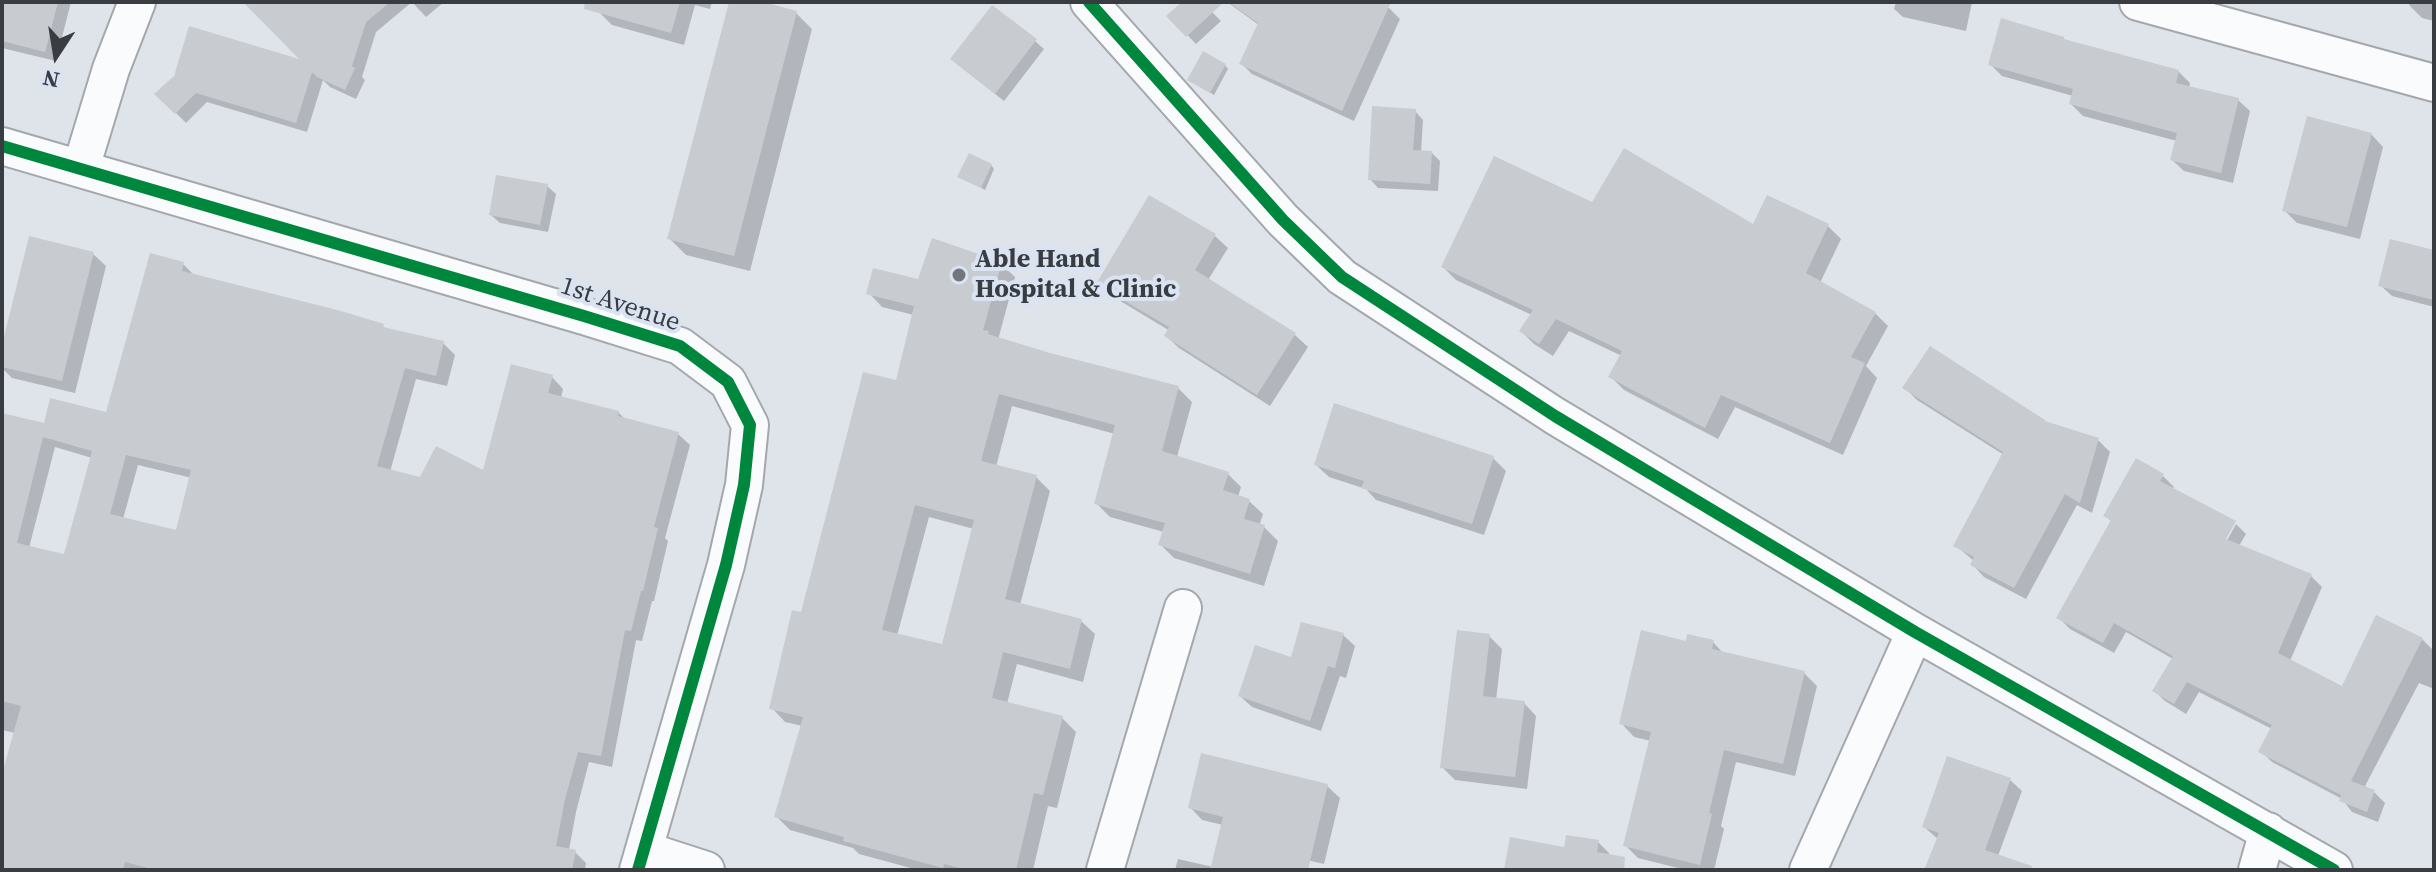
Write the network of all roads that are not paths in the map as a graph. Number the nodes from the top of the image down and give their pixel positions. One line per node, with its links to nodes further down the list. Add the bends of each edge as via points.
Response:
1 (137, 2): 6 (street)
2 (1089, 2): 8 (street, via 1283,220 1342,277 1555,416)
3 (2138, 2): 4 (street)
4 (2434, 83)
5 (2, 146): 6 (street, 1st Avenue)
6 (81, 168): 10 (street, 1st Avenue, via 680,346 728,382 750,425 744,485)
7 (1183, 608): 12 (street)
8 (1915, 632): 9 (street); 13 (street)
9 (2268, 831): 14 (street); 15 (street)
10 (641, 860): 11 (street)
11 (706, 870)
12 (1105, 870)
13 (1808, 870)
14 (2257, 870)
15 (2334, 870)

